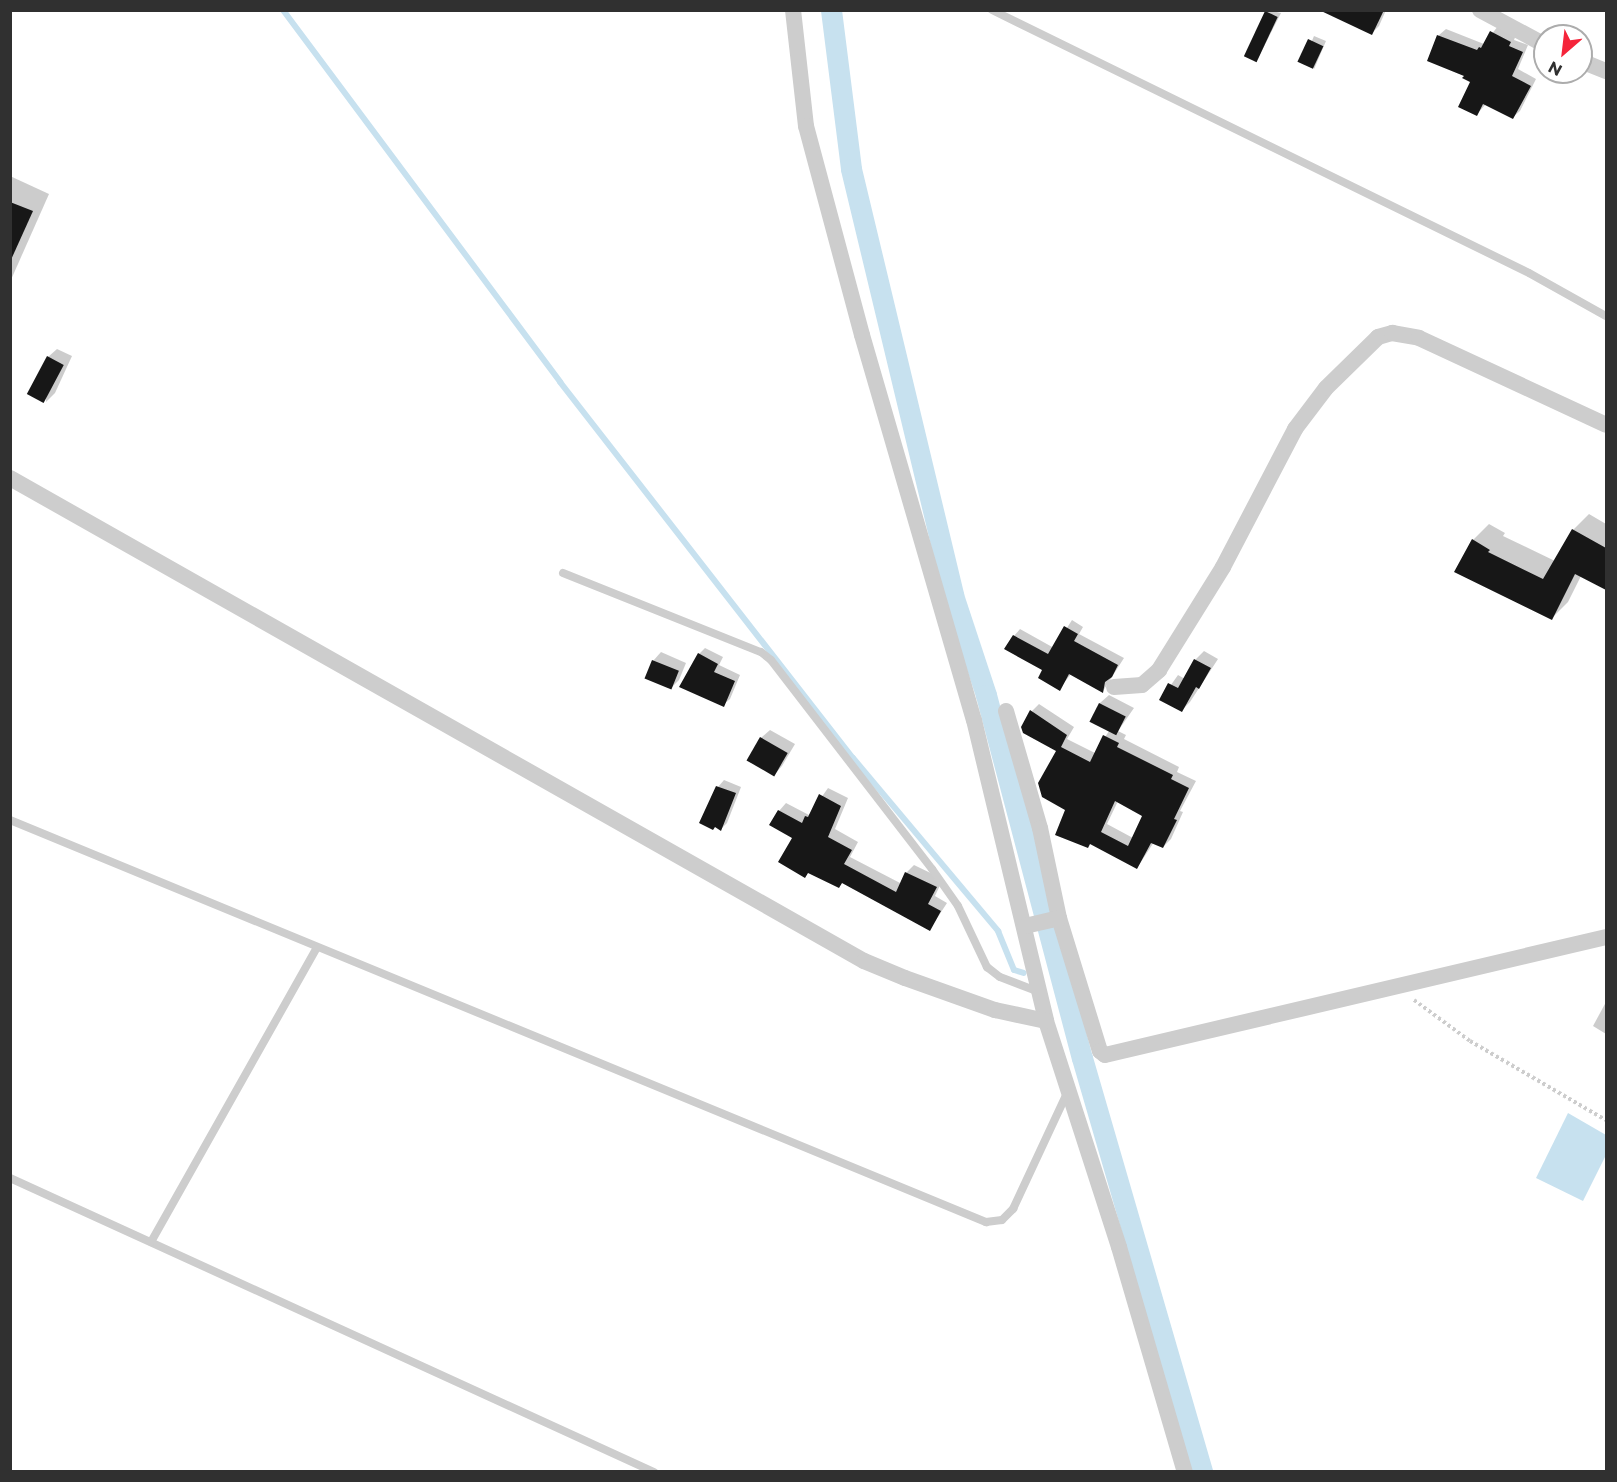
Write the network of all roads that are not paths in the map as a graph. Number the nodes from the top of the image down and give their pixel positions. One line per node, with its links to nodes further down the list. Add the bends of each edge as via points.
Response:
1 (793, 10): 13 (street, via 806,126 862,335 971,709)
2 (992, 10): 5 (lane, via 1519,268)
3 (1480, 10): 4 (street)
4 (1533, 39)
5 (1606, 316)
6 (1606, 425): 9 (street, via 1419,338 1392,333 1378,337 1326,388 1295,429 1223,567 1159,670 1142,685)
7 (10, 478): 17 (street, via 864,961 995,1010)
8 (563, 573): 16 (lane, via 760,652 771,660 939,878 958,906 987,967 1000,977)
9 (1114, 687)
10 (1006, 711): 12 (street, via 1040,828)
11 (10, 820): 15 (lane)
12 (1059, 918): 13 (street); 14 (street, via 1105,1055)
13 (1024, 926): 16 (street)
14 (1606, 937)
15 (317, 947): 18 (lane, via 986,1222 1002,1220 1013,1209); 20 (lane)
16 (1040, 992): 17 (street)
17 (1046, 1021): 18 (street)
18 (1070, 1088): 22 (street)
19 (10, 1178): 20 (lane)
20 (151, 1242): 21 (lane)
21 (654, 1472)
22 (1185, 1472)

